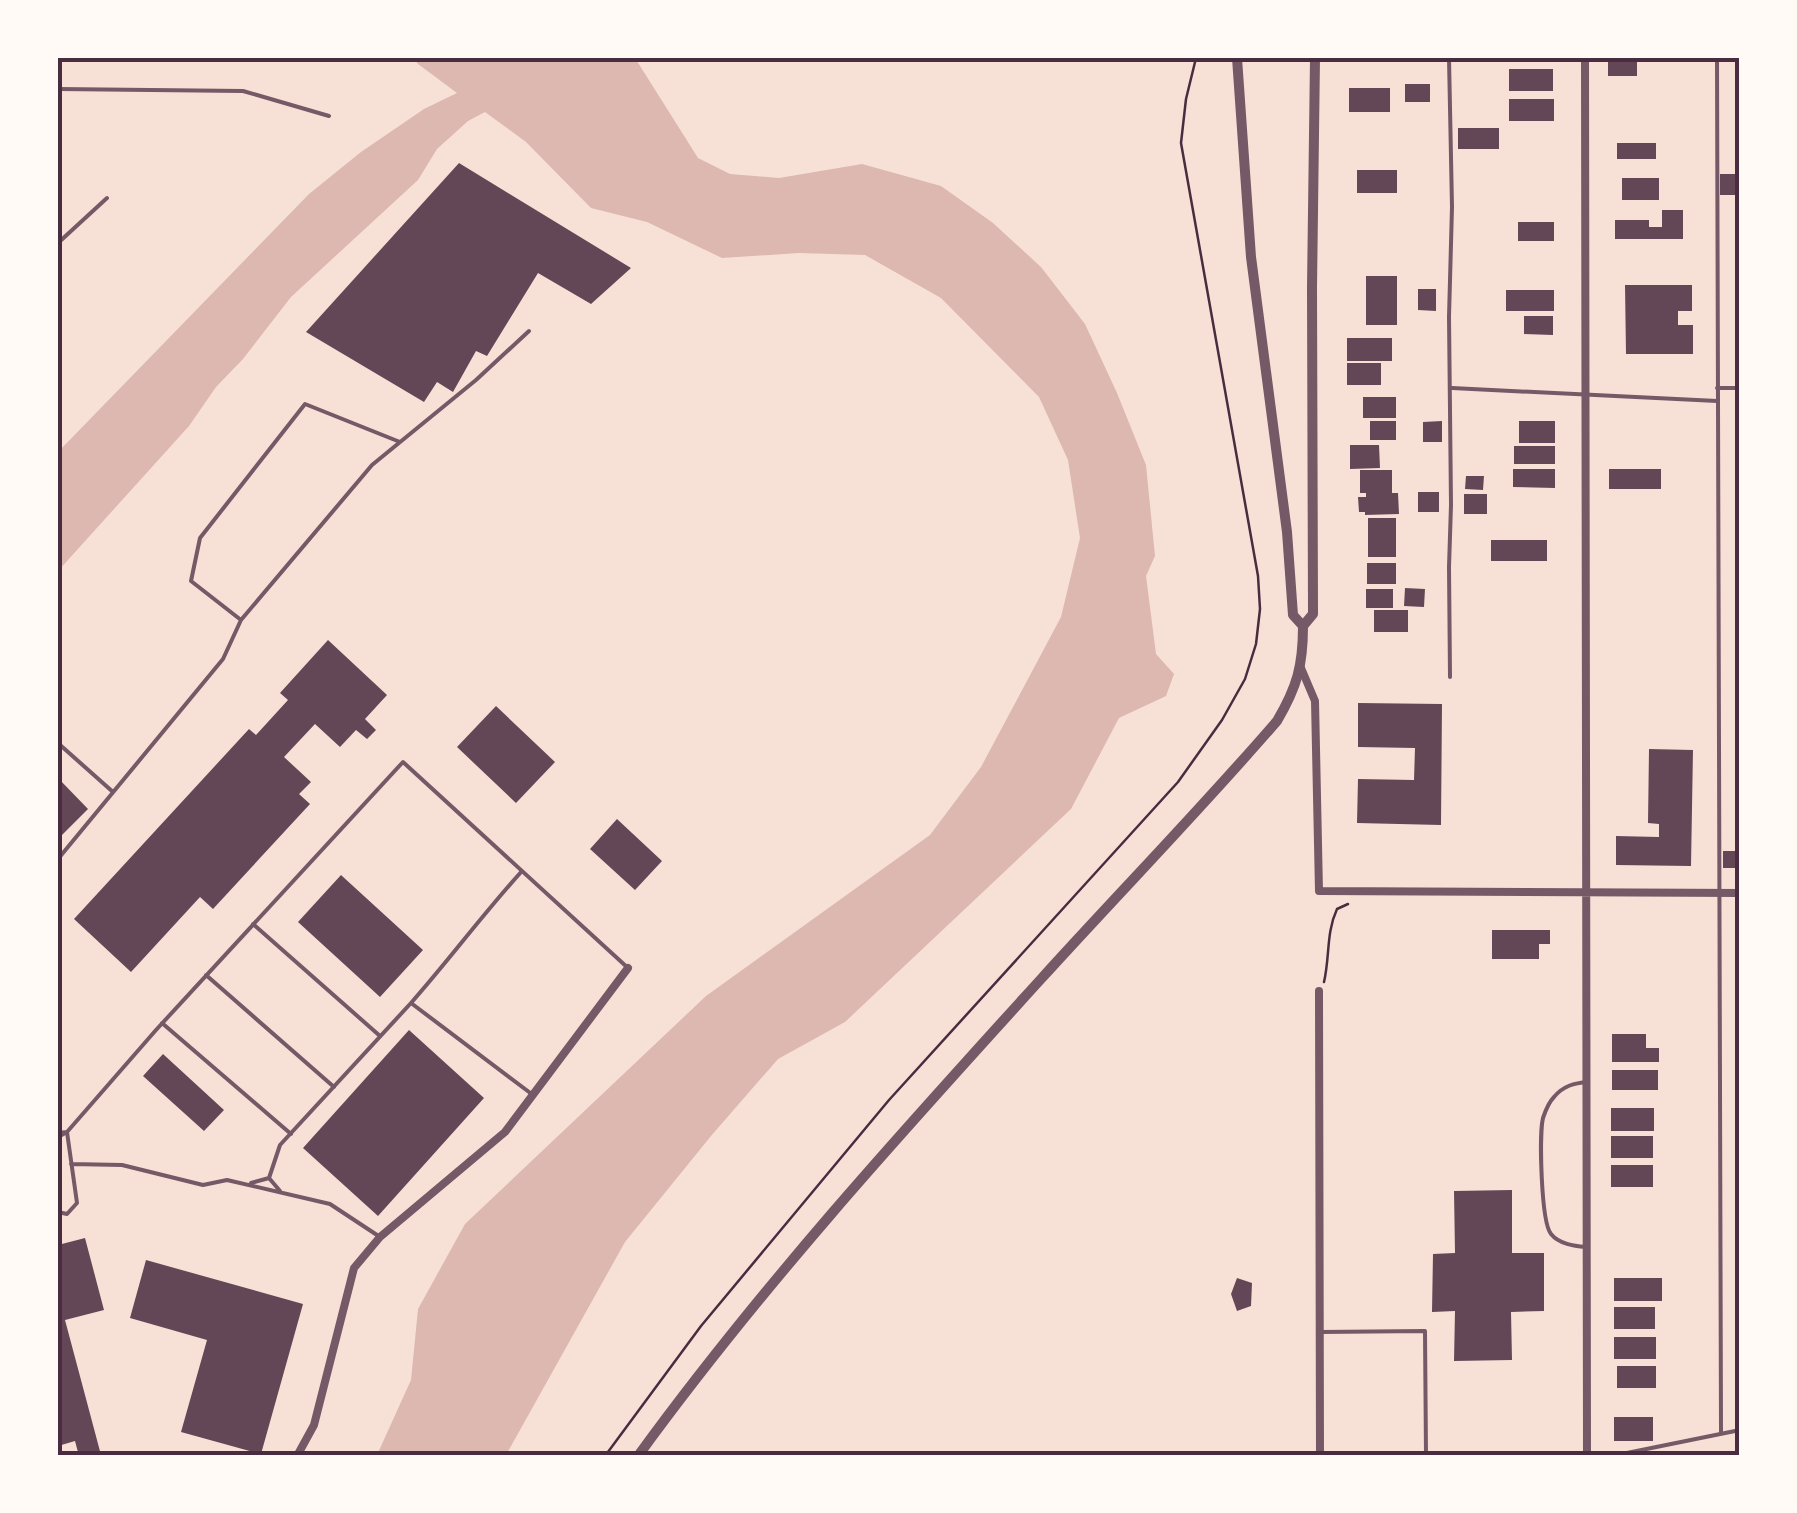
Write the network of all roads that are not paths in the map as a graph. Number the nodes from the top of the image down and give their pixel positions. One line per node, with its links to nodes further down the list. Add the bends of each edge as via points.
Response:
1 (1237, 58): 18 (street, via 1249,240 1292,615)
2 (1315, 58): 18 (street, via 1313,614)
3 (1448, 58): 11 (lane)
4 (1585, 58): 14 (street)
5 (1717, 58): 12 (lane)
6 (58, 89): 7 (lane, via 243,91)
7 (329, 116)
8 (106, 198): 9 (lane)
9 (58, 243)
10 (529, 331): 16 (lane)
11 (1450, 388): 14 (lane); 20 (lane)
12 (1717, 388): 13 (lane); 15 (lane)
13 (1740, 388)
14 (1584, 393): 15 (lane); 25 (street)
15 (1717, 401): 26 (lane)
16 (400, 442): 17 (lane, via 372,465); 17 (lane, via 306,404 200,538 190,581)
17 (240, 620): 22 (lane, via 223,658)
18 (1304, 626): 19 (street)
19 (1301, 668): 25 (street, via 1315,701 1319,891); 52 (street, via 1277,721 814,1233)
20 (1450, 677)
21 (58, 744): 22 (lane)
22 (112, 792): 23 (lane)
23 (58, 858)
24 (522, 871): 28 (lane, via 403,762); 29 (lane); 32 (lane)
25 (1585, 892): 26 (street); 35 (street)
26 (1719, 893): 27 (street); 50 (lane)
27 (1740, 894)
28 (254, 924): 30 (lane); 34 (lane)
29 (628, 968): 37 (street)
30 (206, 975): 33 (lane); 36 (lane)
31 (1319, 991): 48 (street)
32 (411, 1003): 34 (lane); 37 (lane)
33 (162, 1023): 38 (lane); 39 (lane)
34 (380, 1036): 36 (lane)
35 (1588, 1082): 47 (street); 47 (lane, via 1571,1084 1552,1099 1542,1121 1549,1232)
36 (334, 1087): 39 (lane)
37 (533, 1095): 46 (street, via 506,1132)
38 (67, 1132): 40 (lane); 41 (lane)
39 (290, 1134): 42 (lane)
40 (58, 1135)
41 (71, 1164): 43 (lane, via 122,1165 203,1185); 45 (lane, via 77,1202 67,1214)
42 (269, 1178): 43 (lane); 44 (lane)
43 (246, 1185): 44 (lane)
44 (282, 1193): 46 (lane, via 330,1204)
45 (58, 1212)
46 (380, 1237): 51 (street, via 354,1268 314,1425)
47 (1586, 1247): 55 (street)
48 (1320, 1332): 53 (street); 54 (lane, via 1425,1331)
49 (1740, 1430): 50 (lane)
50 (1721, 1432): 56 (lane)
51 (296, 1456)
52 (638, 1456)
53 (1320, 1456)
54 (1426, 1456)
55 (1586, 1456)
56 (1612, 1456)

